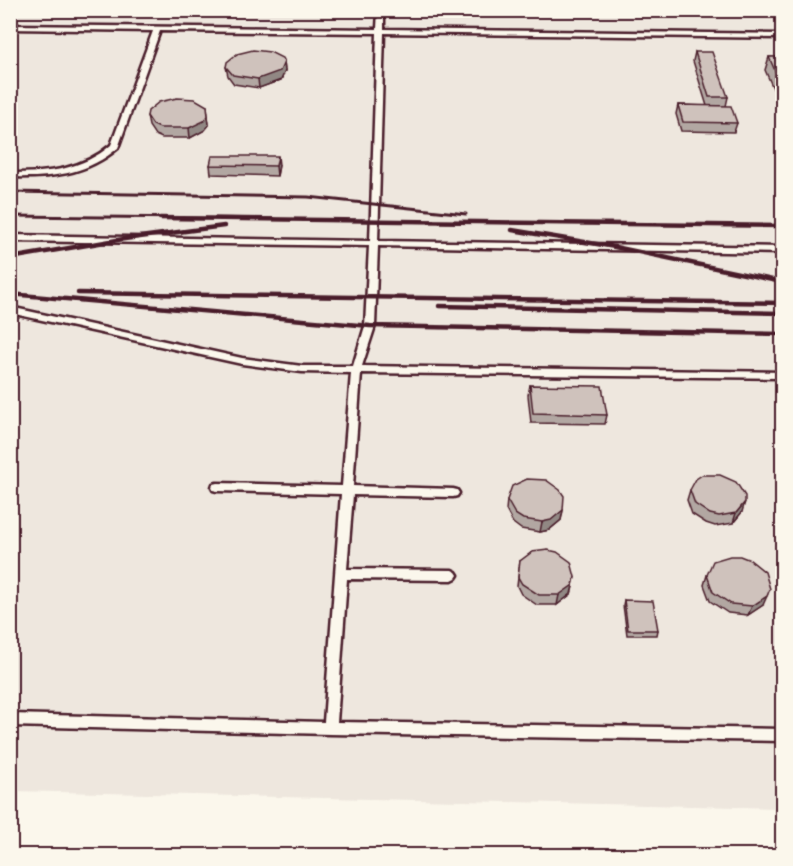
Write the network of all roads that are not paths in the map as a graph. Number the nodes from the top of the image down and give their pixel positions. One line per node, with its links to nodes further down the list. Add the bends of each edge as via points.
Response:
1 (381, 10): 4 (lane)
2 (10, 27): 3 (lane)
3 (157, 29): 4 (lane); 6 (lane, via 115,146 104,157 75,169 39,176)
4 (379, 32): 5 (lane); 8 (lane)
5 (783, 36)
6 (10, 175)
7 (10, 238): 8 (lane)
8 (374, 243): 9 (lane); 11 (lane, via 370,326)
9 (783, 250)
10 (10, 310): 11 (lane, via 242,361)
11 (356, 371): 12 (lane); 14 (lane)
12 (783, 375)
13 (217, 487): 14 (lane)
14 (348, 491): 15 (lane); 16 (lane)
15 (453, 493)
16 (341, 574): 17 (lane); 19 (lane)
17 (452, 574)
18 (10, 720): 19 (lane)
19 (330, 728): 20 (lane)
20 (783, 735)

